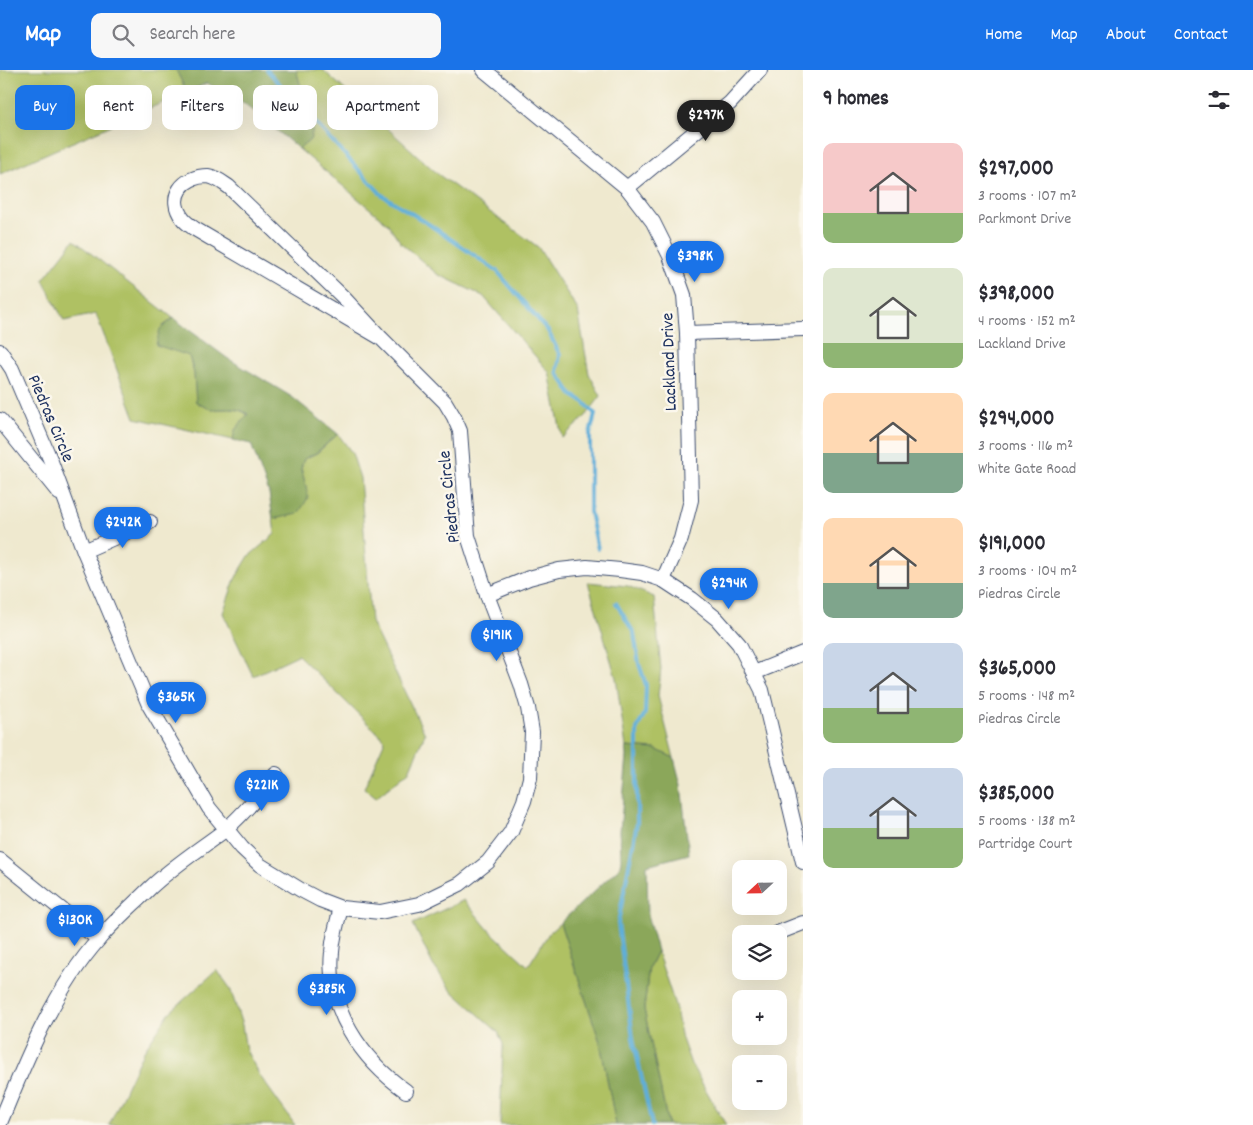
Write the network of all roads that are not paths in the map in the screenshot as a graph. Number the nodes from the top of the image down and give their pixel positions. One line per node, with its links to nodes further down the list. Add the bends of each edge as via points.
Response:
1 (484, 70): 3 (street, Lackland Drive)
2 (760, 70): 3 (street, via 730,103)
3 (627, 188): 5 (street, Lackland Drive, via 653,222 670,256 684,294)
4 (803, 329): 5 (street)
5 (687, 333): 12 (street, Lackland Drive, via 691,500 681,539)
6 (381, 338): 6 (street, Piedras Circle, via 229,187 209,176 186,182 179,188 176,202 182,218 195,229); 13 (street, Piedras Circle, via 445,402 454,416 462,447 468,536)
7 (0, 351): 9 (street, Piedras Circle, via 12,369)
8 (0, 420): 9 (street, Piedras Circle)
9 (66, 501): 11 (street, Piedras Circle)
10 (150, 522): 11 (street)
11 (84, 551): 17 (street, Piedras Circle, via 149,704)
12 (663, 580): 13 (street, via 642,573 587,567 537,576); 15 (street, via 717,619 739,644)
13 (487, 595): 20 (street, Piedras Circle, via 521,684 532,732 530,778 511,832 488,862 460,884 419,904 380,912)
14 (803, 653): 15 (street)
15 (754, 673): 19 (street, via 762,690)
16 (276, 774): 17 (street)
17 (225, 829): 20 (street, Piedras Circle, via 260,865 301,890); 23 (street, via 152,887)
18 (0, 860): 23 (street)
19 (803, 862)
20 (341, 908): 24 (street, via 332,954 333,986 342,1016 358,1046)
21 (803, 924): 22 (street)
22 (787, 930)
23 (98, 940): 25 (street, via 64,988 23,1068)
24 (406, 1090)
25 (0, 1123)

